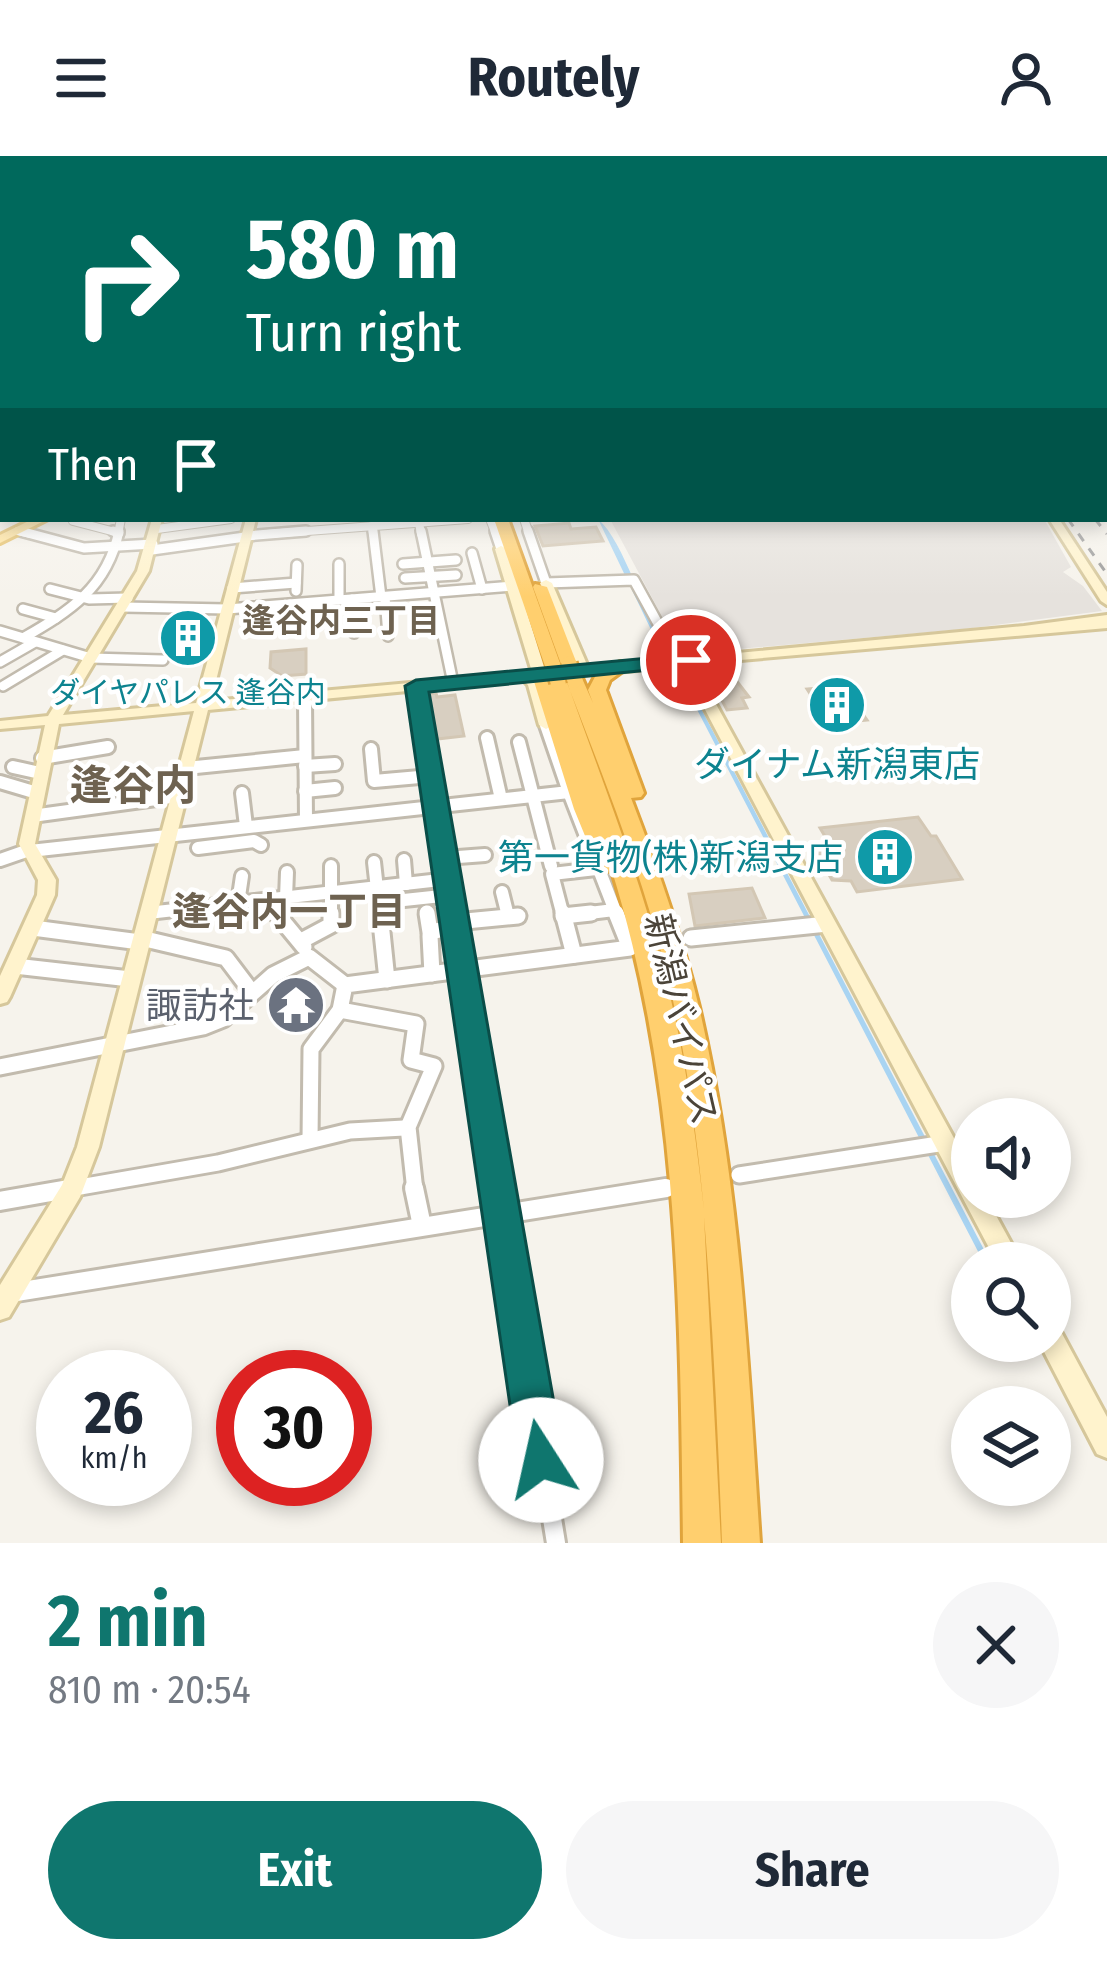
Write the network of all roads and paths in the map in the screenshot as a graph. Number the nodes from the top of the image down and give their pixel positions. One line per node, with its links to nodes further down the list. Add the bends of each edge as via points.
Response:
1 (10, 522): 17 (street)
2 (36, 522): 17 (main road)
3 (72, 522): 23 (street)
4 (83, 522): 18 (street)
5 (121, 522): 18 (street)
6 (217, 522): 21 (street)
7 (250, 522): 22 (street)
8 (295, 522): 19 (street)
9 (420, 522): 16 (street); 30 (street)
10 (491, 522): 27 (street)
11 (502, 522): 70 (highway, 新潟バイパス)
12 (515, 522): 70 (highway, 新潟バイパス)
13 (525, 522): 40 (street)
14 (1056, 522): 51 (street)
15 (340, 524): 16 (street); 19 (street)
16 (376, 524): 47 (street)
17 (21, 529): 23 (street); 24 (main road)
18 (119, 532): 26 (street)
19 (294, 532): 20 (street)
20 (279, 533): 22 (street); 25 (street)
21 (155, 535): 22 (street, via 220,545); 26 (street); 52 (street)
22 (246, 536): 43 (street)
23 (42, 537): 26 (street)
24 (0, 539)
25 (278, 545)
26 (117, 546): 36 (street)
27 (501, 550): 42 (street)
28 (472, 553): 44 (street)
29 (456, 560): 30 (street)
30 (427, 562): 32 (street); 37 (street)
31 (339, 564): 50 (street)
32 (403, 564)
33 (298, 565): 39 (street)
34 (82, 571): 36 (street)
35 (456, 574): 37 (street)
36 (102, 575): 48 (street)
37 (430, 577): 38 (street); 46 (street)
38 (405, 578)
39 (296, 584): 41 (street); 53 (street)
40 (546, 584): 67 (street, via 628,579); 70 (street)
41 (260, 586): 43 (street); 54 (street)
42 (512, 586): 44 (street); 70 (street)
43 (232, 588): 56 (street)
44 (482, 589): 46 (street)
45 (50, 590): 48 (street)
46 (433, 592): 47 (street); 71 (street)
47 (383, 597): 49 (street); 62 (street)
48 (89, 599): 52 (street); 57 (street)
49 (352, 599): 50 (street); 61 (street)
50 (339, 600): 53 (street)
51 (1107, 601)
52 (126, 603): 56 (street); 65 (street)
53 (293, 604): 54 (street); 59 (street)
54 (257, 607): 56 (street)
55 (23, 609): 57 (street)
56 (227, 609): 75 (street)
57 (57, 618): 63 (street)
58 (1107, 621): 67 (street)
59 (289, 622)
60 (2, 633): 63 (street)
61 (354, 633)
62 (388, 636)
63 (29, 640): 64 (street); 68 (street)
64 (63, 650): 65 (street); 72 (street)
65 (91, 658): 66 (street); 76 (street)
66 (163, 660)
67 (681, 661): 69 (street); 135 (street)
68 (0, 662)
69 (620, 667): 70 (highway, via 603,677)
70 (563, 676): 71 (street); 78 (street, via 534,684); 168 (highway, 新潟バイパス, via 662,1012 684,1151); 169 (highway, 新潟バイパス, via 625,806 678,971 712,1148)
71 (452, 683): 73 (street)
72 (2, 686)
73 (416, 686): 74 (street); 88 (street)
74 (305, 697): 75 (street); 83 (street)
75 (202, 706): 76 (street); 87 (street)
76 (53, 720): 77 (street); 85 (street)
77 (0, 725)
78 (546, 725): 93 (street)
79 (487, 738): 99 (street)
80 (519, 742): 97 (street)
81 (108, 747): 85 (street)
82 (371, 749): 88 (street, via 374,781)
83 (305, 761): 84 (street); 87 (street); 92 (street)
84 (335, 764)
85 (41, 766): 86 (street); 94 (street)
86 (13, 767)
87 (186, 768): 96 (street)
88 (431, 776): 101 (street)
89 (0, 782): 90 (street)
90 (15, 788): 94 (street); 98 (street)
91 (335, 788): 92 (street)
92 (305, 791): 104 (street)
93 (569, 792): 97 (street); 119 (street)
94 (37, 793): 102 (street)
95 (242, 793): 105 (street)
96 (178, 796): 100 (street); 107 (street)
97 (532, 796): 99 (street); 118 (street)
98 (0, 798)
99 (501, 799): 101 (street)
100 (122, 804): 102 (street); 103 (street)
101 (436, 806): 104 (street); 113 (street)
102 (32, 817): 111 (street)
103 (120, 820)
104 (305, 820): 105 (street)
105 (246, 826): 106 (street)
106 (215, 830): 107 (street); 109 (street)
107 (169, 835): 111 (street); 132 (street)
108 (261, 845): 109 (street)
109 (216, 846): 110 (street)
110 (198, 848)
111 (29, 850): 114 (street); 136 (street, via 46,880)
112 (485, 855): 113 (street)
113 (445, 858): 123 (street)
114 (0, 860)
115 (404, 860): 122 (street)
116 (374, 862): 124 (street)
117 (331, 866): 125 (street)
118 (551, 866)
119 (596, 869): 130 (street); 133 (street, via 552,874)
120 (286, 872): 127 (street)
121 (242, 876): 129 (street)
122 (406, 884): 123 (street); 124 (street)
123 (450, 887): 128 (street); 134 (street)
124 (376, 888): 125 (street); 147 (street)
125 (332, 892): 127 (street); 140 (street, via 331,925)
126 (502, 892): 134 (street, via 513,916)
127 (280, 898): 129 (street); 140 (street, via 277,915)
128 (404, 900)
129 (238, 903): 132 (street)
130 (614, 910): 133 (street); 141 (street, via 630,948)
131 (427, 912): 134 (street, via 430,932)
132 (148, 914): 139 (street)
133 (563, 916): 141 (street)
134 (456, 924): 144 (street)
135 (827, 924): 138 (street); 156 (street)
136 (33, 928): 139 (street); 143 (street)
137 (430, 936): 145 (street)
138 (691, 938)
139 (141, 940): 146 (street); 149 (street, via 226,958)
140 (301, 941): 142 (street)
141 (574, 956): 144 (street)
142 (309, 957): 148 (street); 149 (street)
143 (9, 970): 146 (street); 150 (street)
144 (463, 971): 145 (street); 162 (street)
145 (432, 974): 147 (street)
146 (130, 980): 152 (street)
147 (386, 980): 148 (street)
148 (345, 985): 151 (street)
149 (250, 991): 152 (street, via 224,1019)
150 (0, 997)
151 (340, 1010): 154 (street, via 416,1024 411,1060 434,1066); 155 (street, via 311,1049)
152 (115, 1046): 153 (street); 160 (street)
153 (0, 1067)
154 (404, 1128): 155 (street); 163 (street)
155 (310, 1140): 160 (street)
156 (945, 1144): 157 (street); 158 (street)
157 (951, 1155)
158 (739, 1175)
159 (666, 1188): 162 (street)
160 (72, 1190): 161 (street); 164 (street)
161 (0, 1201)
162 (501, 1213): 163 (street); 167 (street)
163 (422, 1226): 164 (street)
164 (5, 1300)
165 (1064, 1362): 166 (street)
166 (1107, 1444)
167 (556, 1543)
168 (702, 1543)
169 (741, 1543)

